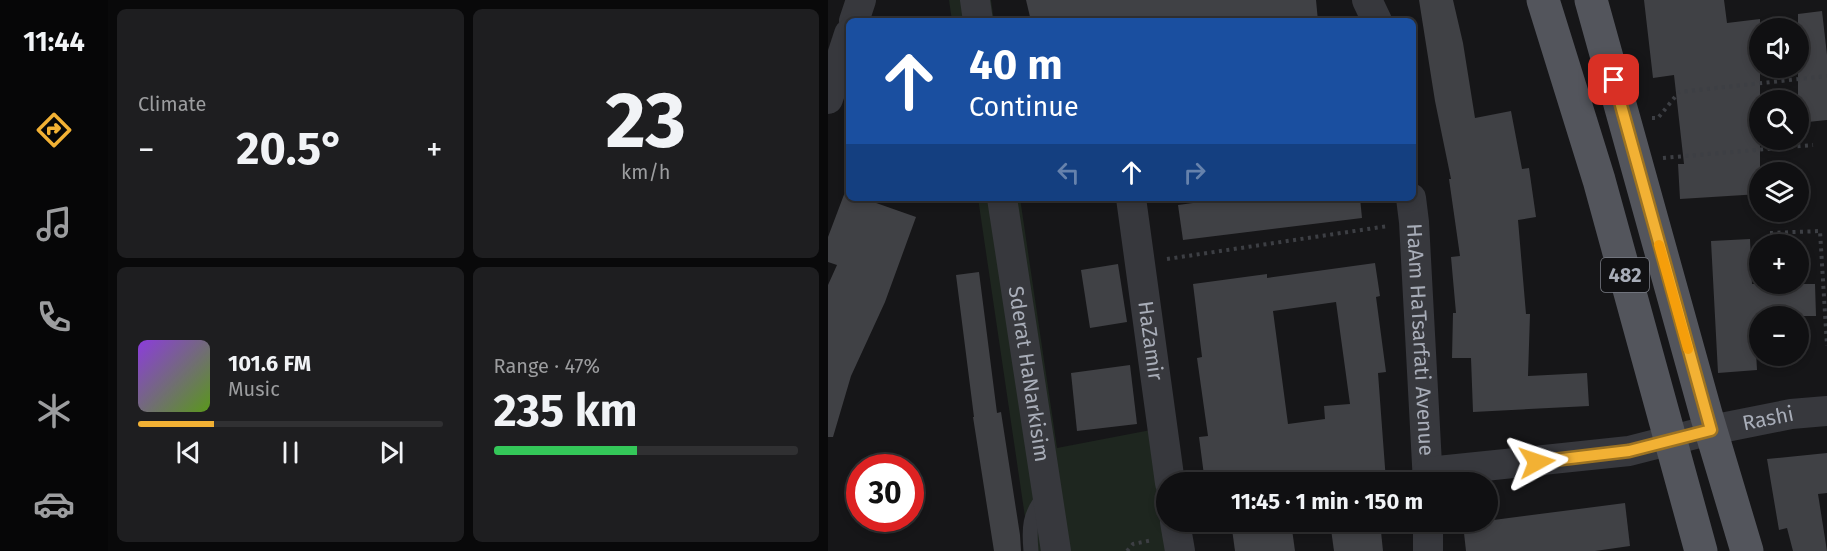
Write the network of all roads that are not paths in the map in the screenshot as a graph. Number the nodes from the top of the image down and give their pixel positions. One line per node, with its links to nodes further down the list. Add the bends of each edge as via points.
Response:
1 (861, 0): 6 (street)
2 (975, 0): 7 (street)
3 (1368, 0): 8 (street)
4 (1543, 0): 16 (main road, 482, via 1599,180)
5 (1591, 0): 15 (main road, 482)
6 (855, 18)
7 (978, 18)
8 (1376, 18)
9 (846, 43): 10 (street)
10 (828, 99)
11 (1002, 201): 20 (street, Sderat HaNarkisim)
12 (1131, 201): 17 (street, HaZamir)
13 (1412, 210): 18 (street, HaAm HaTsarfati Avenue)
14 (1827, 411): 15 (street, Rashi)
15 (1711, 430): 16 (street, Rashi); 28 (main road, 482)
16 (1671, 441): 19 (street, Rashi, via 1619,453); 27 (main road, 482)
17 (1168, 472)
18 (1428, 472)
19 (1474, 472)
20 (1047, 494): 23 (lane, via 1029,524); 24 (street, Sderat HaNarkisim)
21 (1177, 532): 25 (street)
22 (1428, 532): 26 (street)
23 (1031, 551)
24 (1056, 551)
25 (1180, 551)
26 (1428, 551)
27 (1701, 551)
28 (1747, 551)

